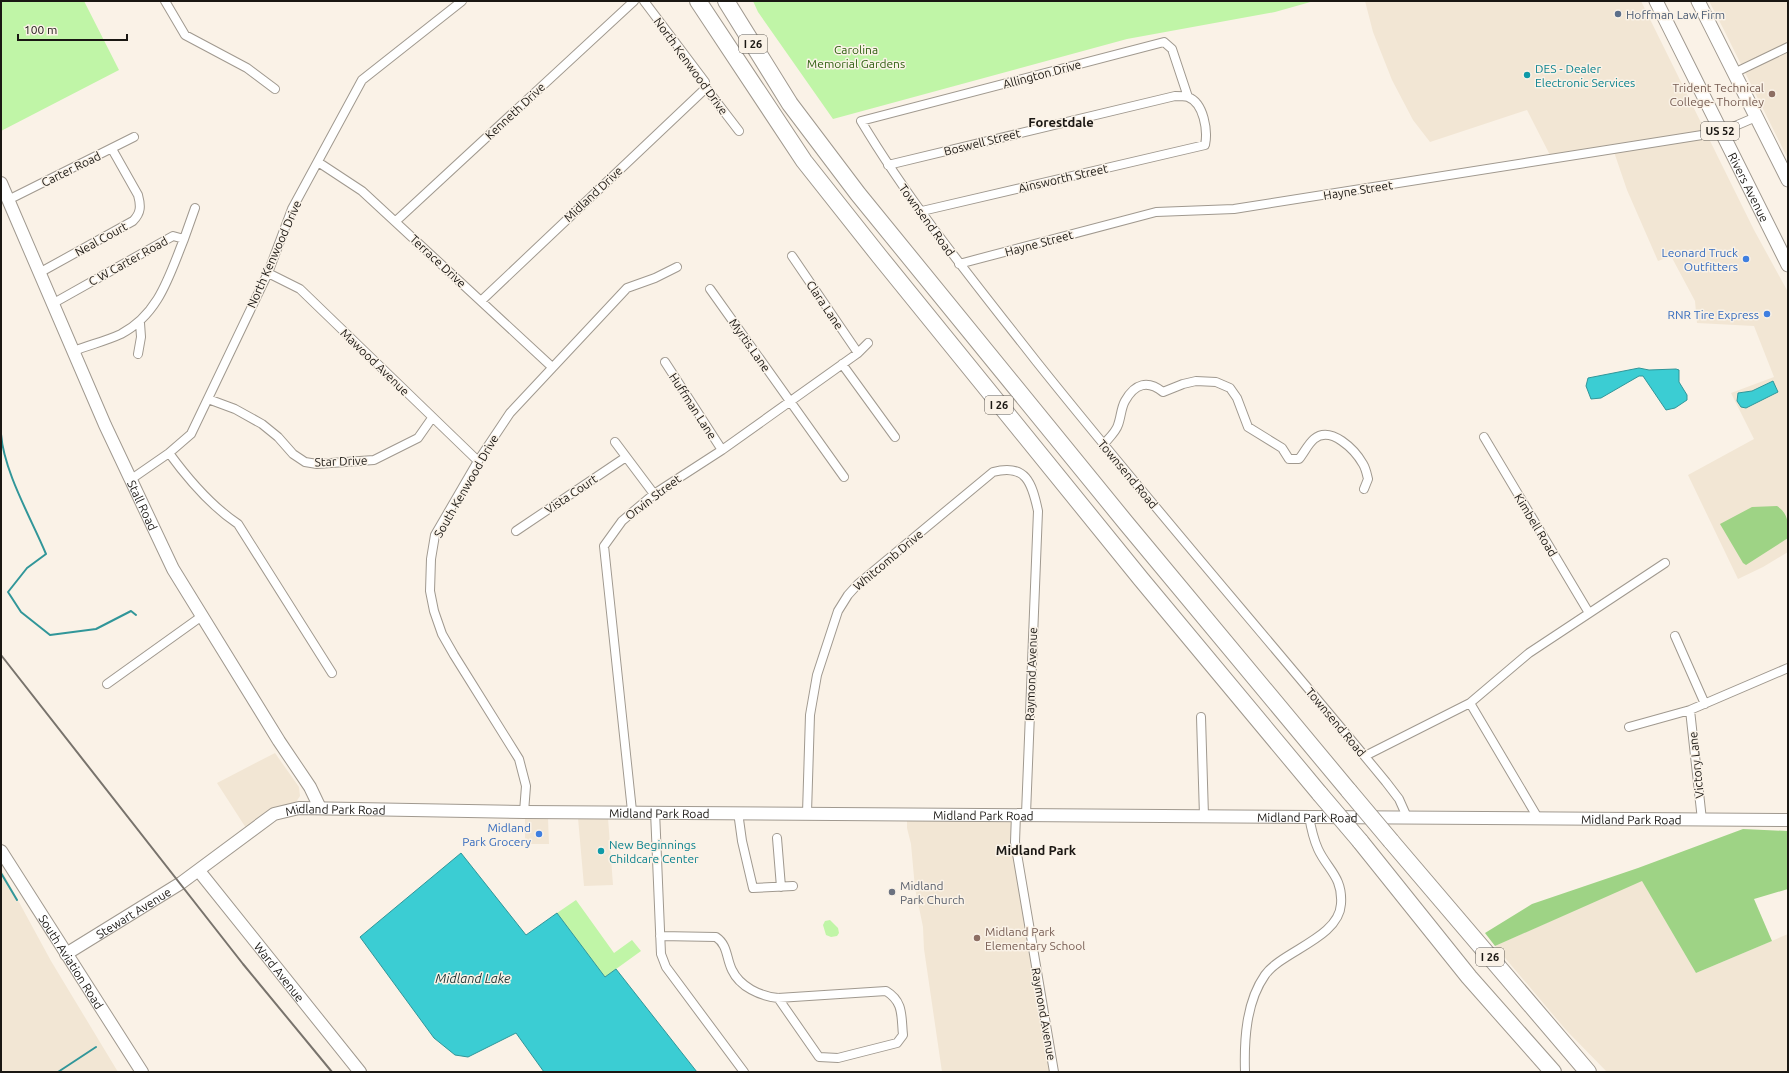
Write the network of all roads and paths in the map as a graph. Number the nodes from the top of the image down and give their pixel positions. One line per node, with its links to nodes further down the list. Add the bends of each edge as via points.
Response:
1 (165, 1): 12 (street, via 185,35 247,68)
2 (462, 1): 20 (street, North Kenwood Drive, via 362,80)
3 (634, 1): 27 (street, Kenneth Drive)
4 (644, 1): 11 (street, North Kenwood Drive, via 705,82)
5 (698, 1): 105 (highway, I 26, bridge, via 813,173 1141,579 1469,977)
6 (726, 1): 106 (highway, I 26, bridge, via 790,104 858,194 1126,523 1391,842)
7 (1656, 1): 17 (main road, Rivers Avenue / US 52)
8 (1698, 1): 10 (main road, US 52)
9 (1788, 47): 10 (street)
10 (1734, 73): 14 (main road, US 52)
11 (706, 88): 16 (street, North Kenwood Drive); 36 (street, Midland Drive)
12 (275, 89)
13 (1188, 97): 15 (street, Allington Drive, via 1172,49 1164,42); 21 (street, Boswell Street, via 1175,96); 26 (street, Ainsworth Street, via 1194,101 1203,115 1208,134 1205,145)
14 (1756, 117): 17 (street, Hayne Street); 22 (main road, US 52)
15 (861, 121): 21 (street, Townsend Road)
16 (740, 131)
17 (1721, 132): 30 (street, Hayne Street, via 1234,210 1156,212); 31 (main road, Rivers Avenue / US 52)
18 (134, 137): 19 (street, Carter Road)
19 (112, 149): 24 (street, Carter Road); 33 (street, Neal Court, via 138,195 138,215 133,221)
20 (318, 162): 27 (street, Terrace Drive, via 362,191); 34 (street, North Kenwood Drive, via 292,209)
21 (888, 165): 26 (street, Townsend Road)
22 (1788, 180)
23 (1, 183): 24 (street, Stall Road)
24 (8, 200): 33 (street, Stall Road)
25 (195, 208): 28 (street)
26 (922, 211): 30 (street, Townsend Road)
27 (396, 221): 36 (street, Terrace Drive)
28 (184, 239): 37 (street, C W Carter Road, via 173,236); 38 (street, C W Carter Road, via 155,306)
29 (792, 256): 41 (street, Clara Lane)
30 (959, 264): 52 (street, Townsend Road)
31 (1788, 266)
32 (677, 267): 45 (street, South Kenwood Drive, via 627,288)
33 (39, 273): 37 (street, Stall Road)
34 (268, 273): 46 (street, North Kenwood Drive); 48 (street, Mawood Avenue, via 300,289)
35 (710, 289): 47 (street, Myrtis Lane)
36 (481, 301): 45 (street, Terrace Drive)
37 (52, 304): 40 (street, Stall Road)
38 (140, 322): 40 (street, C W Carter Road, via 120,334); 42 (street)
39 (868, 343): 41 (street, Orvin Street)
40 (74, 351): 58 (street, Stall Road)
41 (858, 353): 44 (street, Orvin Street)
42 (138, 354)
43 (665, 362): 53 (street, Huffman Lane)
44 (842, 364): 47 (street, Orvin Street); 49 (street)
45 (552, 367): 56 (street, South Kenwood Drive, via 510,413)
46 (208, 398): 48 (street, Star Drive, via 262,424 293,454 305,462 317,464 374,460 418,438); 54 (street, North Kenwood Drive, via 191,434)
47 (790, 401): 53 (street, Orvin Street); 57 (street, Myrtis Lane)
48 (432, 418): 56 (street, Mawood Avenue)
49 (895, 437)
50 (1484, 437): 64 (street, Kimbell Road)
51 (615, 442): 55 (street)
52 (1103, 445): 59 (street, via 1118,426 1124,402 1133,390 1147,384 1154,385 1163,392 1196,381 1216,382 1230,388 1238,398 1248,427 1282,448 1289,459 1299,459 1314,438 1326,434 1335,436 1348,445 1364,464 1368,479); 75 (street, Townsend Road)
53 (722, 450): 60 (street, Orvin Street)
54 (169, 453): 58 (street, North Kenwood Drive); 68 (street, via 221,513 238,524)
55 (626, 457): 60 (street); 61 (street, Vista Court)
56 (478, 461): 79 (street, South Kenwood Drive, via 435,535 430,591 442,634 519,759 526,786)
57 (844, 477)
58 (130, 480): 65 (street, Stall Road, via 173,569)
59 (1364, 490)
60 (654, 494): 77 (street, Orvin Street, via 622,521 604,546)
61 (516, 531)
62 (1037, 533): 81 (street, Whitcomb Drive, via 1038,511 1033,489 1026,479 1018,471 1007,468 993,472 848,595 838,611 817,675 810,715); 82 (street, Raymond Avenue)
63 (1665, 563): 64 (street)
64 (1589, 613): 70 (street, via 1529,653)
65 (202, 616): 69 (street); 76 (street, Stall Road, via 310,787)
66 (1676, 636): 71 (street)
67 (1788, 668): 71 (street)
68 (332, 673)
69 (107, 684)
70 (1470, 703): 75 (street); 86 (street)
71 (1706, 704): 72 (street)
72 (1690, 710): 74 (street); 87 (street, Victory Lane)
73 (1202, 717): 83 (street)
74 (1629, 727)
75 (1365, 756): 85 (street, Townsend Road, via 1399,799)
76 (320, 808): 79 (street, Midland Park Road); 91 (street, Midland Park Road, via 299,808 274,814)
77 (632, 811): 78 (street, Midland Park Road); 79 (street, Midland Park Road)
78 (655, 811): 80 (street, Midland Park Road); 96 (street)
79 (524, 812)
80 (738, 812): 81 (street, Midland Park Road); 93 (street, via 753,888)
81 (807, 813): 82 (street, Midland Park Road)
82 (1021, 814): 83 (street, Midland Park Road); 103 (street, Raymond Avenue, via 1015,842)
83 (1204, 816): 84 (street, Midland Park Road)
84 (1309, 816): 85 (street, Midland Park Road); 104 (street, via 1318,850 1333,871 1339,886 1341,905 1335,919 1325,930 1312,942 1281,960 1256,988 1246,1033)
85 (1407, 817): 86 (street, Midland Park Road)
86 (1538, 818): 87 (street, Midland Park Road)
87 (1702, 820): 88 (street, Midland Park Road)
88 (1788, 820)
89 (777, 838): 93 (street)
90 (1, 851): 94 (street, South Aviation Road)
91 (199, 871): 95 (street, Stewart Avenue); 101 (street, Ward Avenue)
92 (793, 886): 93 (street)
93 (781, 887)
94 (41, 915): 95 (street, via 66,940 77,940); 97 (street, South Aviation Road)
95 (97, 934): 97 (street, Stewart Avenue); 98 (street, via 80,954)
96 (660, 936): 99 (street, via 716,938 722,942 732,970 746,986 765,996); 102 (street, via 661,954 666,967)
97 (66, 954): 98 (street, South Aviation Road)
98 (81, 978): 100 (street, South Aviation Road)
99 (778, 998): 99 (street, via 886,991 895,996 900,1006 903,1035 897,1043 838,1058 819,1057)
100 (142, 1072)
101 (360, 1072)
102 (744, 1072)
103 (1054, 1072)
104 (1245, 1072)
105 (1553, 1072)
106 (1588, 1072)

